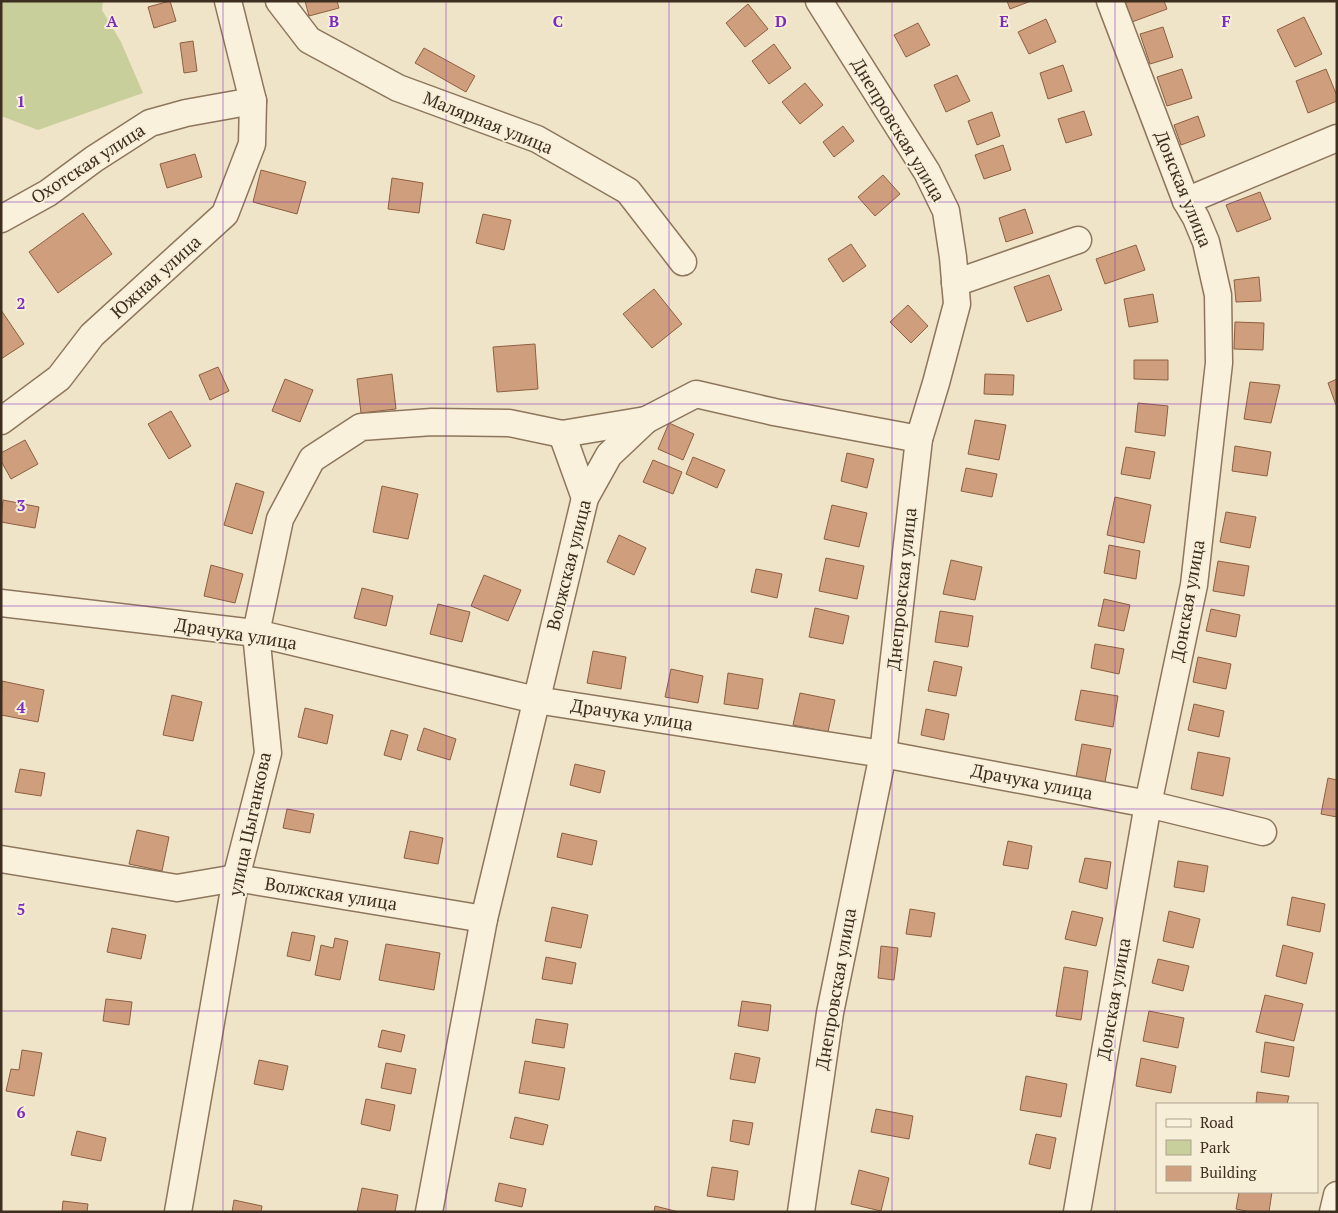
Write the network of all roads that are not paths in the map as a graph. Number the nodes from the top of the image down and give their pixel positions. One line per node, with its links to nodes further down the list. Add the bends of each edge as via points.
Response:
1 (228, 1): 5 (street)
2 (279, 1): 10 (street, Малярная улица, via 309,40 398,88 537,139 628,192)
3 (819, 1): 11 (street, Днепровская улица, via 927,172 946,211)
4 (1110, 1): 7 (street, Донская улица)
5 (254, 101): 8 (street, Охотская улица, via 186,112 150,123 48,193); 13 (street, Южная улица, via 252,144 225,214 92,336 59,378)
6 (1337, 138): 7 (street)
7 (1186, 201): 21 (street, Донская улица, via 1206,242 1218,295 1218,363 1194,585)
8 (1, 218)
9 (1078, 240): 11 (street)
10 (683, 262)
11 (955, 283): 15 (street, Днепровская улица, via 957,304)
12 (646, 420): 14 (street, улица Цыганкова); 15 (street, Волжская улица, via 696,394); 16 (street, Волжская улица, via 610,455)
13 (1, 421)
14 (562, 434): 16 (street); 18 (street, улица Цыганкова, via 509,423 432,422 361,427 353,432 312,459 280,519)
15 (919, 439): 20 (street, Днепровская улица)
16 (584, 498): 19 (street, Волжская улица)
17 (1, 603): 18 (street, Драчука улица)
18 (256, 633): 19 (street, Драчука улица); 24 (street, улица Цыганкова, via 268,753)
19 (536, 700): 20 (street, Драчука улица); 25 (street, Волжская улица)
20 (883, 754): 21 (street, Драчука улица); 29 (street, Днепровская улица, via 830,1013)
21 (1148, 804): 22 (street, Драчука улица); 30 (street, Донская улица)
22 (1263, 832)
23 (1, 859): 24 (street, Волжская улица, via 176,888)
24 (236, 878): 25 (street, Волжская улица); 27 (street, улица Цыганкова)
25 (484, 919): 28 (street, Волжская улица)
26 (1337, 1194): 31 (street)
27 (178, 1212)
28 (429, 1212)
29 (801, 1212)
30 (1077, 1212)
31 (1334, 1212)

